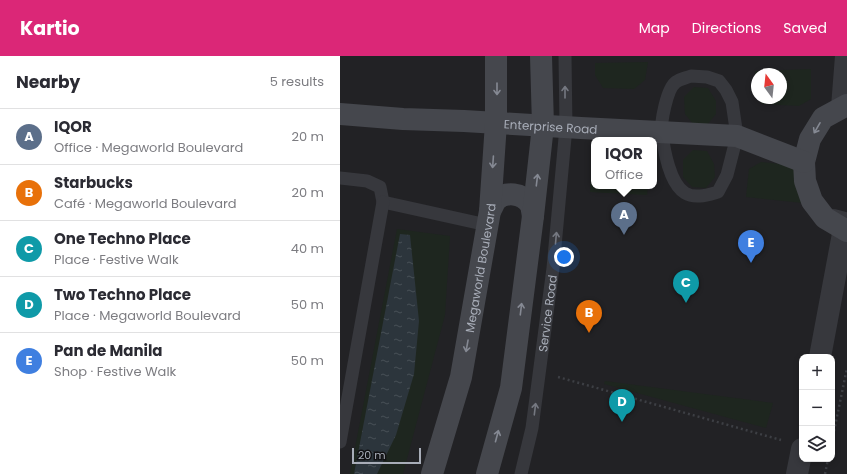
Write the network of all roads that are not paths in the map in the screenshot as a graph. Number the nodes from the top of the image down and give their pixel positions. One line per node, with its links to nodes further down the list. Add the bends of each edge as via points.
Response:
1 (496, 56): 7 (main road, Megaworld Boulevard, one-way to 7)
2 (541, 56): 8 (main road)
3 (565, 56): 9 (lane, Service Road, one-way to 3)
4 (846, 56): 5 (street)
5 (844, 106): 12 (main road, one-way to 12, via 823,118 810,139)
6 (340, 114): 7 (main road, Enterprise Road)
7 (496, 123): 8 (main road, Enterprise Road); 16 (main road, Megaworld Boulevard, one-way to 16)
8 (543, 126): 9 (main road, Enterprise Road); 15 (main road, one-way to 8)
9 (566, 127): 10 (main road, Enterprise Road); 24 (lane, Service Road, one-way to 9, via 532,428 552,276)
10 (661, 132): 11 (main road, Enterprise Road); 11 (lane, via 667,97 676,82 691,76 702,76 719,81 726,90 732,102); 11 (lane, via 675,182 685,193 701,197 718,192 727,175)
11 (737, 136): 12 (main road, Enterprise Road)
12 (804, 162): 17 (main road, via 805,180 812,201)
13 (340, 178): 14 (lane, via 367,181 380,187)
14 (383, 202): 16 (lane); 20 (lane)
15 (533, 216): 16 (main road, via 530,205 515,194 496,200); 23 (main road, one-way to 15, via 510,388)
16 (488, 218): 22 (main road, Megaworld Boulevard, one-way to 22, via 461,376)
17 (825, 218): 18 (main road); 19 (street, via 845,223)
18 (847, 231)
19 (821, 354)
20 (340, 442)
21 (799, 462): 25 (street)
22 (432, 474)
23 (487, 474)
24 (521, 474)
25 (797, 474)

